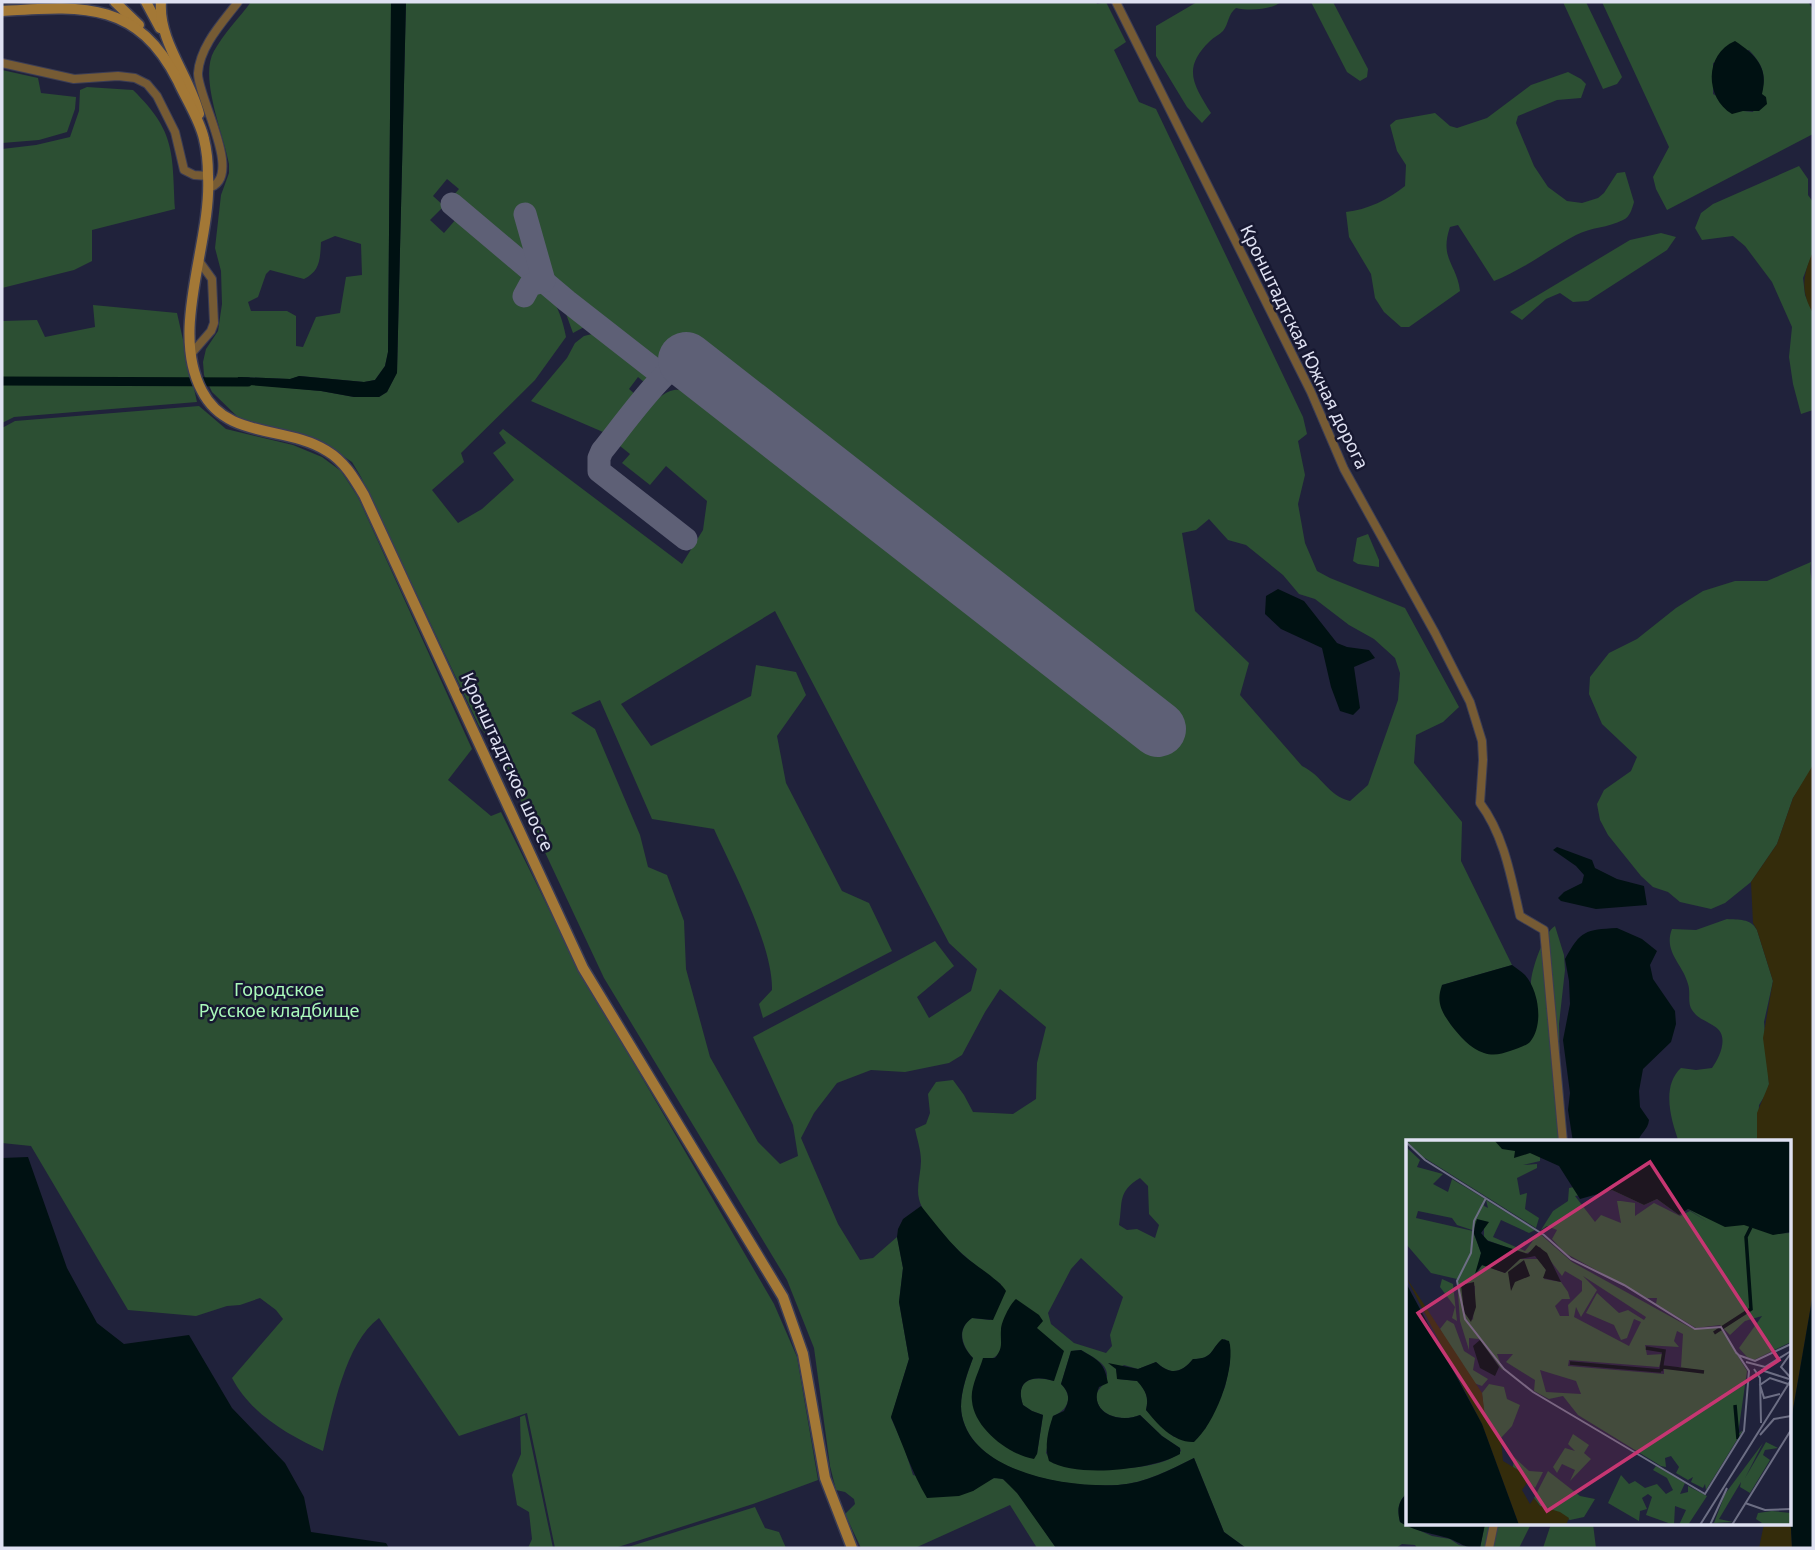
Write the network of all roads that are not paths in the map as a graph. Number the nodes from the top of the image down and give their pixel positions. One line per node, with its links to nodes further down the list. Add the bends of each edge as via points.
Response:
1 (115, 2): 7 (street, Кронштадтское шоссе)
2 (146, 2): 8 (street)
3 (161, 2): 8 (street)
4 (238, 2): 12 (street, via 207,46 198,75 221,158 220,182)
5 (1116, 2): 15 (street, Кронштадтская Южная дорога, via 1311,392 1344,469 1470,702 1482,741 1480,803 1491,818 1505,856 1520,916 1544,930)
6 (2, 11): 7 (street, via 55,8 103,12)
7 (154, 42): 10 (street, Кронштадтское шоссе)
8 (170, 46): 10 (street, via 194,96)
9 (2, 63): 11 (street, via 74,79 118,76 148,84 176,132 184,170)
10 (204, 137): 11 (street, Кронштадтское шоссе)
11 (208, 176): 12 (street, Кронштадтское шоссе)
12 (208, 188): 13 (street, Кронштадтское шоссе)
13 (199, 261): 14 (street, Кронштадтское шоссе, via 191,310); 14 (street, via 215,290 214,323)
14 (191, 354): 17 (street, Кронштадтское шоссе, via 200,387 220,415 236,425 327,450 349,470 364,495 583,968 783,1297 803,1354 825,1478)
15 (1563, 1140)
16 (1494, 1526): 18 (street)
17 (852, 1548)
18 (1489, 1548)

